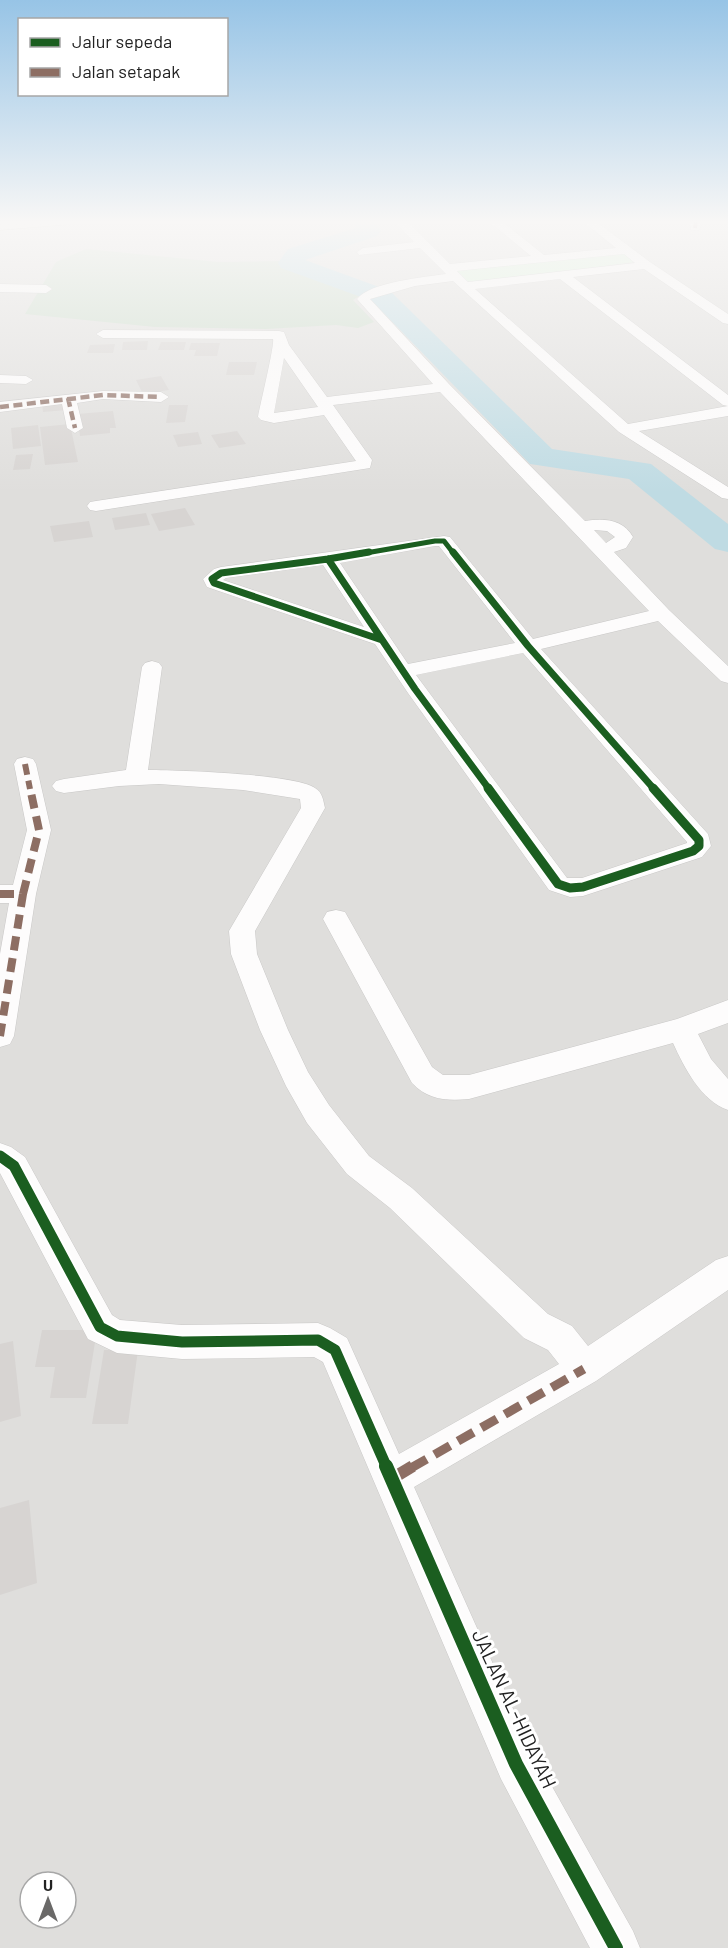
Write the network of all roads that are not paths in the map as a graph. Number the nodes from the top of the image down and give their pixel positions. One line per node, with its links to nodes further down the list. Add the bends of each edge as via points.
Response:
1 (374, 311): 10 (street)
2 (494, 311): 18 (street)
3 (609, 311): 13 (street)
4 (713, 311): 5 (street)
5 (728, 320)
6 (103, 334): 7 (street, via 274,334 281,337)
7 (282, 345): 15 (street); 15 (street, via 267,417)
8 (0, 379): 9 (street)
9 (26, 380)
10 (444, 387): 15 (street); 21 (street)
11 (68, 398): 12 (street); 14 (street); 17 (street)
12 (161, 398)
13 (728, 402)
14 (0, 406)
15 (326, 406): 20 (street, via 364,465)
16 (728, 411): 18 (street)
17 (75, 428)
18 (625, 429): 19 (street)
19 (728, 494)
20 (96, 506)
21 (581, 527): 22 (street); 22 (street, via 605,525 623,533 620,544)
22 (603, 550): 24 (street)
23 (328, 559): 25 (street); 25 (street, via 221,573 212,579 214,583); 26 (street, via 444,541)
24 (662, 614): 26 (street); 29 (street)
25 (382, 640): 28 (street)
26 (528, 646): 28 (street); 28 (street, via 699,840 693,851 582,887 558,884)
27 (152, 667): 31 (street)
28 (404, 671)
29 (728, 677)
30 (25, 764): 33 (street, via 39,830)
31 (136, 777): 32 (street); 41 (street, via 232,780 305,791 311,796 313,808 242,931 244,954 296,1078 358,1165 401,1197 536,1326 560,1338)
32 (64, 786)
33 (11, 894): 37 (street)
34 (336, 919): 36 (street, via 422,1075 431,1085 445,1090 469,1088)
35 (728, 1011): 36 (street)
36 (682, 1029): 38 (street, via 704,1074)
37 (0, 1036)
38 (728, 1098)
39 (0, 1156): 42 (street, JALAN AL-HIDAYAH, via 14,1166 100,1327 117,1336 182,1342 318,1340 335,1350)
40 (728, 1270): 41 (street)
41 (577, 1373): 42 (street)
42 (393, 1478): 43 (street, JALAN AL-HIDAYAH, via 516,1764)
43 (616, 1948)

